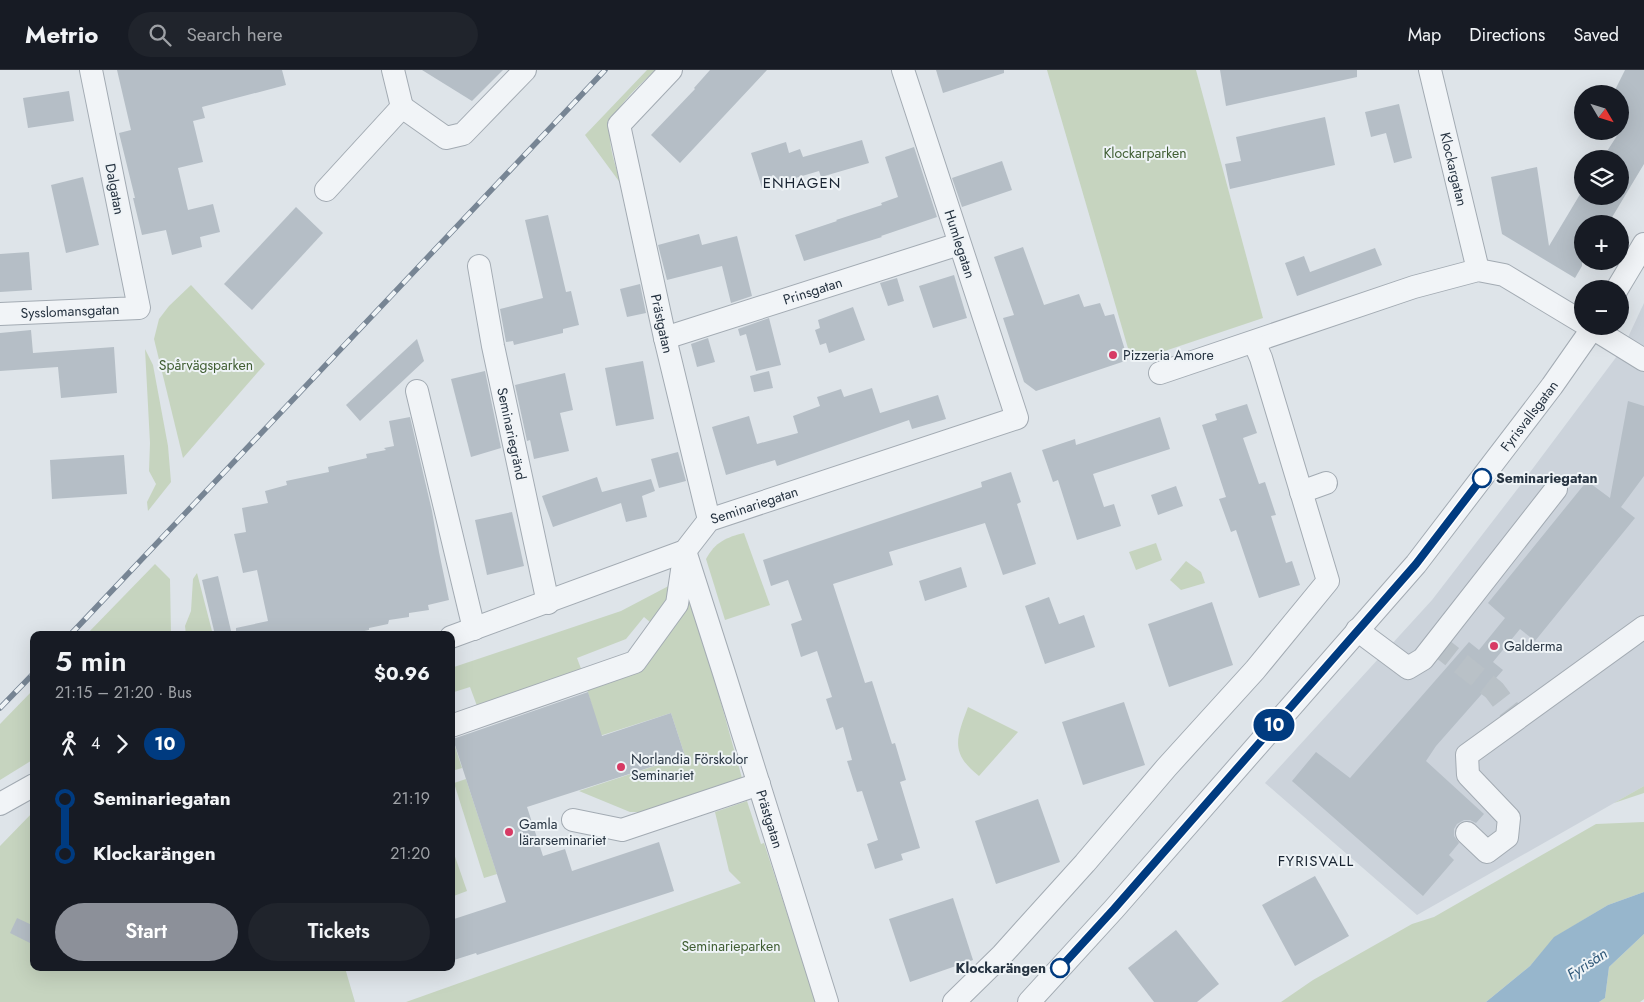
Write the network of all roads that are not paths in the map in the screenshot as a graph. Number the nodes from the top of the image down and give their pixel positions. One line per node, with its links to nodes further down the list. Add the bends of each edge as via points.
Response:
1 (90, 70): 14 (street, Dalgatan)
2 (393, 70): 7 (street)
3 (525, 70): 7 (street, via 463,134 446,138)
4 (671, 70): 19 (street, Prästgatan, via 619,125)
5 (903, 70): 9 (street, Humlegatan)
6 (1430, 70): 12 (street, Klockargatan)
7 (402, 107): 8 (street)
8 (326, 190)
9 (960, 244): 19 (street, Prinsgatan); 24 (street, Humlegatan)
10 (1644, 244): 13 (street)
11 (479, 266): 30 (street, Seminariegränd)
12 (1478, 270): 16 (street, via 1504,275); 20 (street, via 1414,287)
13 (1622, 280)
14 (139, 308): 15 (street, Sysslomansgatan)
15 (0, 314)
16 (1574, 317)
17 (1583, 335): 33 (street, Fyrisvallsgatan, via 1552,386 1416,564)
18 (1604, 335): 21 (street)
19 (665, 338): 28 (street, Prästgatan)
20 (1254, 342): 22 (street); 27 (street)
21 (1644, 360)
22 (1160, 373)
23 (417, 391): 32 (street)
24 (1017, 418): 28 (street, Seminariegatan)
25 (1326, 483): 27 (street)
26 (1556, 489): 33 (street, via 1423,659 1408,668)
27 (1301, 492): 42 (street, via 1328,581 1255,670 1084,863 1002,955)
28 (709, 520): 29 (street, Seminariegatan)
29 (685, 551): 30 (street); 35 (street, via 677,604 635,662); 36 (street, Prästgatan, via 732,671 751,734)
30 (548, 602): 32 (street)
31 (1644, 627): 40 (street, via 1467,755 1468,775 1509,818 1507,836 1487,852)
32 (474, 628): 34 (street)
33 (1357, 630): 43 (street, Fyrisvallsgatan)
34 (455, 635)
35 (455, 725)
36 (759, 784): 39 (street, via 622,830); 41 (street, Prästgatan, via 773,808 819,951)
37 (30, 786): 38 (street)
38 (0, 804)
39 (572, 820)
40 (1467, 833)
41 (827, 1002)
42 (954, 1002)
43 (1029, 1002)

